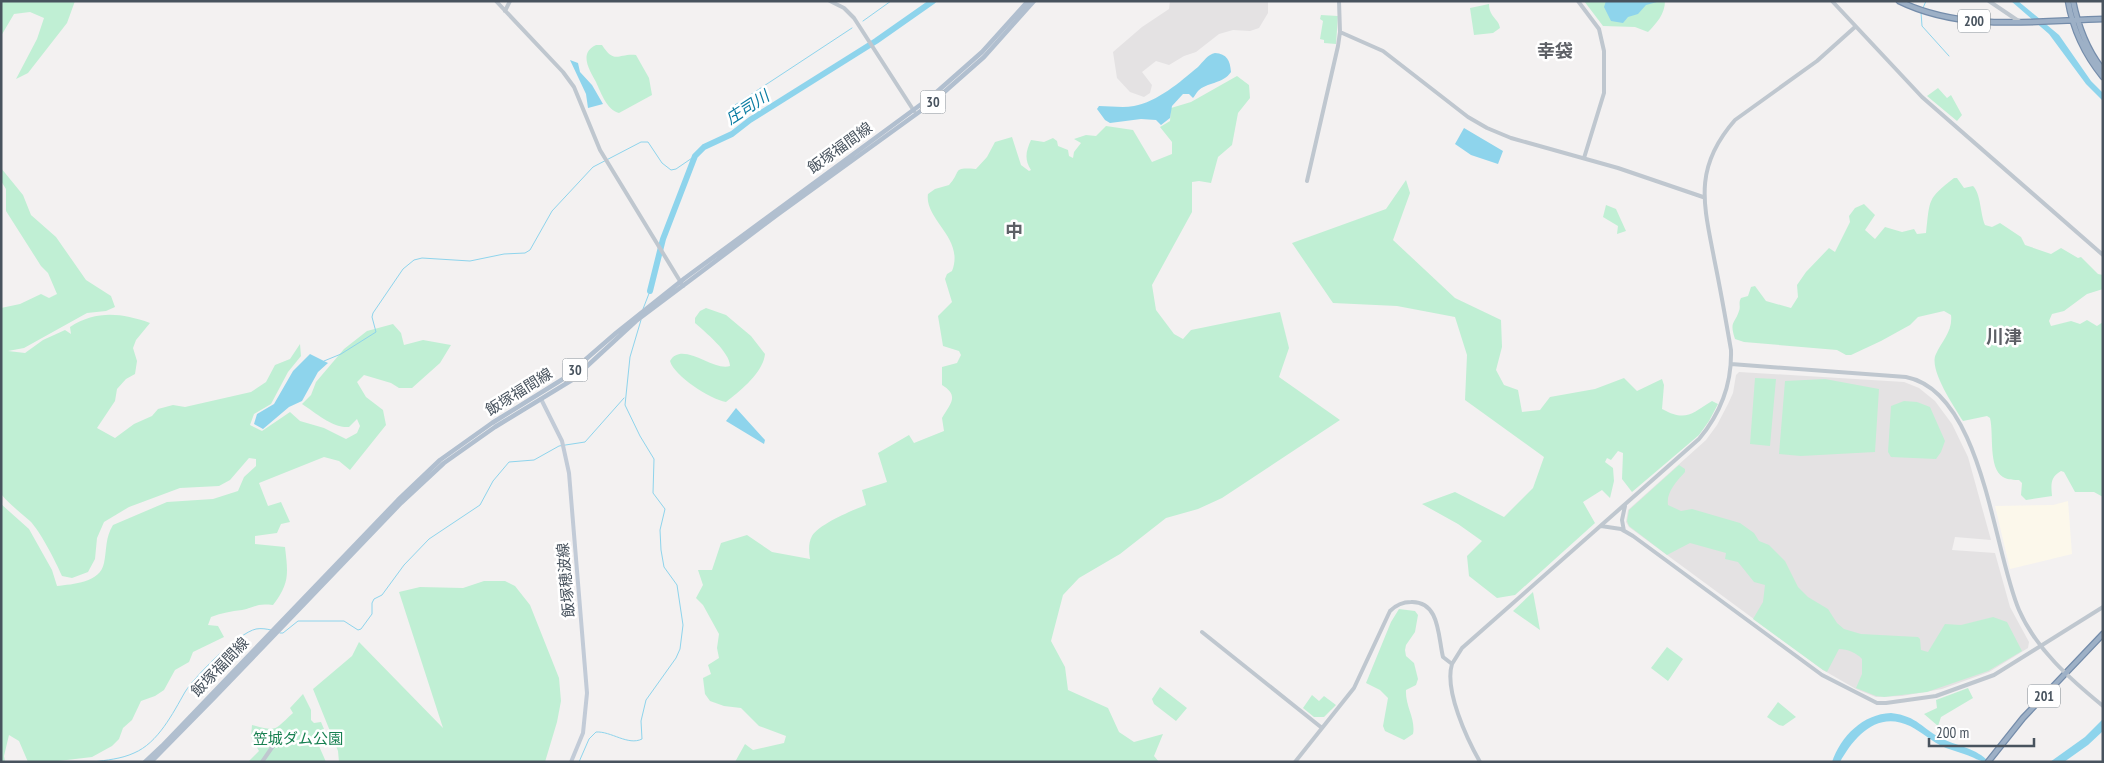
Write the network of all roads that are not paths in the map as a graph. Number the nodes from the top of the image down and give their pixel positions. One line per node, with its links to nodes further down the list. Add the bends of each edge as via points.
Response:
1 (496, 1): 13 (street)
2 (510, 1): 13 (street)
3 (830, 1): 21 (street, via 854,18)
4 (1028, 1): 21 (main road, 飯塚福間線 / 30, via 972,62)
5 (1034, 1): 21 (main road, 飯塚福間線 / 30, via 979,62)
6 (1339, 1): 18 (street)
7 (1578, 1): 22 (street, via 1600,29 1604,51 1604,93)
8 (1832, 1): 17 (street)
9 (1899, 1): 16 (highway, 200, via 1922,11 1965,21)
10 (1989, 1): 16 (street)
11 (2068, 1): 15 (highway)
12 (2074, 1): 15 (highway)
13 (505, 11): 26 (street, via 574,88 600,150)
14 (2103, 19): 15 (highway)
15 (2074, 20): 16 (highway, 200); 19 (highway); 20 (highway, via 2086,54)
16 (2023, 22)
17 (1855, 26): 24 (street, via 1817,61 1735,120 1725,131 1707,169); 25 (street, via 1922,98)
18 (1340, 32): 22 (street, via 1383,51 1487,128); 23 (street)
19 (2103, 70)
20 (2103, 77)
21 (915, 112): 26 (main road, 飯塚福間線 / 30)
22 (1584, 158): 24 (street)
23 (1307, 181)
24 (1703, 197): 27 (street)
25 (2103, 255)
26 (682, 284): 28 (main road, 飯塚福間線 / 30, via 627,328 572,380); 41 (main road, 飯塚福間線 / 30, via 616,333 574,371 467,440 415,483)
27 (1731, 364): 29 (street, via 1726,394 1709,428); 35 (street, via 1906,377 1921,381 1934,390 1957,418 1977,460 2012,592)
28 (541, 399): 42 (main road, 飯塚福間線 / 30, via 473,441 423,481); 44 (main road, 飯塚穂波線, via 563,445 569,473 587,693 583,733)
29 (1626, 504): 30 (street); 31 (street, via 1622,520)
30 (1602, 526): 31 (street); 36 (street, via 1462,648)
31 (1624, 530): 35 (street, via 1822,675 1877,703 1936,696 1994,675)
32 (2103, 607): 35 (street)
33 (1202, 632): 39 (street)
34 (2103, 634): 37 (highway, 201)
35 (2040, 646): 37 (street)
36 (1452, 664): 39 (street, via 1443,657 1430,609 1418,602 1395,606 1385,620 1354,688); 46 (street, via 1453,692 1469,742)
37 (2066, 673): 38 (street); 47 (highway, 201, via 2023,718)
38 (2103, 706)
39 (1322, 728): 45 (street)
40 (273, 746): 43 (street)
41 (145, 762)
42 (151, 762)
43 (262, 762)
44 (571, 762)
45 (1295, 762)
46 (1480, 762)
47 (1988, 762)

